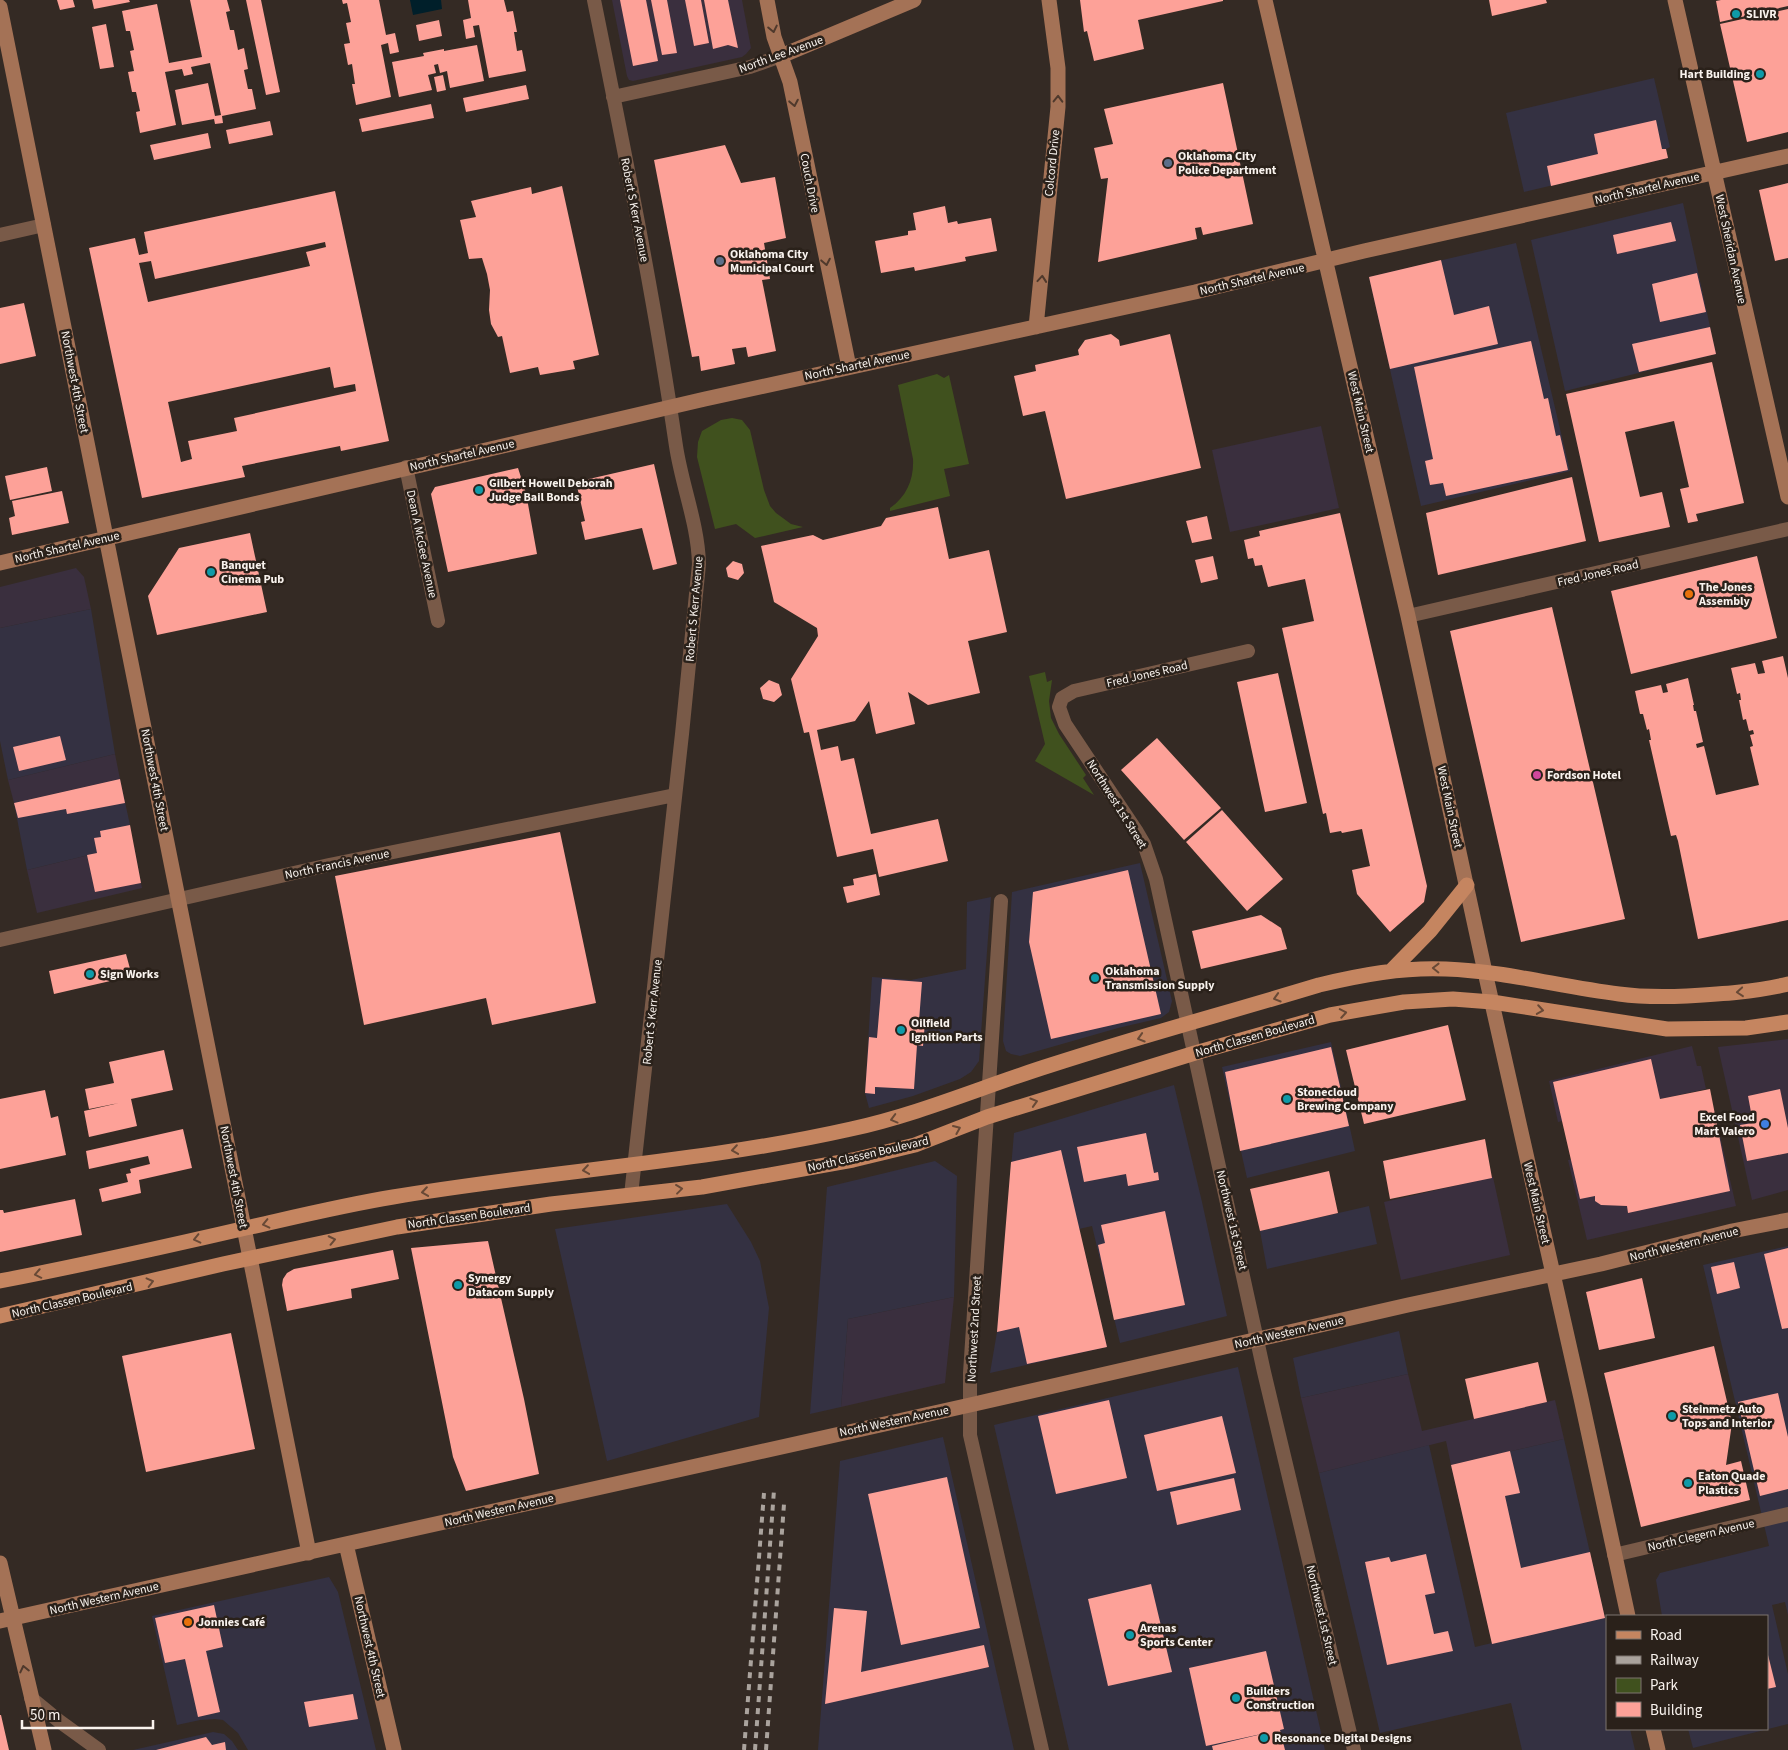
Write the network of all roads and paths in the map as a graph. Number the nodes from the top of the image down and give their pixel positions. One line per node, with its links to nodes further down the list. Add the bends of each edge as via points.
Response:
1 (594, 0): 9 (street, Robert S Kerr Avenue)
2 (767, 0): 8 (main road, Couch Drive, one-way to 8)
3 (914, 0): 8 (main road, North Lee Avenue)
4 (1049, 0): 15 (main road, Colcord Drive, one-way to 4, via 1058,107 1057,60)
5 (1265, 0): 14 (main road, West Main Street)
6 (1675, 0): 11 (main road, West Sheridan Avenue)
7 (0, 7): 12 (main road, Northwest 4th Street)
8 (781, 56): 9 (street, North Lee Avenue, via 750,67); 16 (main road, Couch Drive, one-way to 16, via 790,82)
9 (613, 97): 17 (street, Robert S Kerr Avenue)
10 (1788, 156): 11 (main road, North Shartel Avenue)
11 (1714, 173): 14 (main road, North Shartel Avenue); 19 (main road, West Sheridan Avenue)
12 (44, 225): 13 (street); 21 (main road, Northwest 4th Street)
13 (0, 235)
14 (1326, 261): 15 (main road, North Shartel Avenue); 23 (main road, West Main Street)
15 (1036, 327): 16 (main road, North Shartel Avenue)
16 (849, 367): 17 (main road, North Shartel Avenue)
17 (670, 407): 18 (main road, North Shartel Avenue); 27 (street, Robert S Kerr Avenue, via 700,564)
18 (406, 467): 21 (main road, North Shartel Avenue); 24 (street, Dean A McGee Avenue)
19 (1788, 497)
20 (1788, 529): 23 (street, Fred Jones Road)
21 (107, 539): 22 (main road, North Shartel Avenue); 29 (main road, Northwest 4th Street)
22 (0, 563)
23 (1408, 616): 28 (main road, West Main Street)
24 (438, 621)
25 (1248, 651): 26 (street, Fred Jones Road, via 1074,691 1062,698)
26 (1060, 711): 37 (street, Northwest 1st Street, via 1065,724 1144,844 1156,879)
27 (675, 795): 29 (street, North Francis Avenue); 41 (street, Robert S Kerr Avenue)
28 (1467, 884): 32 (main road, via 1430,932); 33 (main road, West Main Street)
29 (178, 899): 31 (street, North Francis Avenue); 44 (main road, Northwest 4th Street)
30 (1001, 901): 39 (street, Northwest 2nd Street)
31 (0, 940)
32 (1391, 971): 33 (main road, one-way to 32, via 1422,968); 37 (main road, one-way to 37, via 1319,985)
33 (1485, 972): 34 (main road, one-way to 33, via 1763,990 1658,997 1620,995); 35 (main road, West Main Street)
34 (1788, 984)
35 (1492, 1002): 36 (main road, North Classen Boulevard, one-way to 36, via 1667,1029 1746,1028); 38 (main road, North Classen Boulevard, one-way to 35, via 1330,1015 1395,1003 1453,999); 46 (main road, West Main Street)
36 (1788, 1022)
37 (1188, 1024): 38 (street, Northwest 1st Street); 39 (main road, one-way to 39)
38 (1195, 1053): 40 (main road, North Classen Boulevard, one-way to 38); 49 (street, Northwest 1st Street)
39 (990, 1085): 40 (street, Northwest 2nd Street); 41 (main road, one-way to 41, via 898,1118 851,1129 778,1144)
40 (987, 1117): 42 (main road, North Classen Boulevard, one-way to 40, via 853,1160 915,1145); 50 (street, Northwest 2nd Street)
41 (635, 1164): 42 (street, Robert S Kerr Avenue); 44 (main road, one-way to 44, via 392,1197)
42 (631, 1195): 45 (main road, North Classen Boulevard, one-way to 42, via 397,1226)
43 (1788, 1220): 46 (main road, North Western Avenue)
44 (244, 1229): 45 (main road, Northwest 4th Street); 47 (main road, one-way to 47)
45 (250, 1258): 48 (main road, North Classen Boulevard, one-way to 45); 53 (main road, Northwest 4th Street)
46 (1553, 1274): 49 (main road, North Western Avenue); 54 (main road, West Main Street)
47 (0, 1281)
48 (0, 1316)
49 (1258, 1339): 50 (main road, North Western Avenue); 64 (street, Northwest 1st Street)
50 (970, 1405): 52 (main road, North Western Avenue); 63 (street, Northwest 2nd Street, via 970,1435)
51 (1788, 1514): 54 (street, North Clegern Avenue)
52 (346, 1544): 53 (main road, North Western Avenue); 62 (main road, Northwest 4th Street)
53 (309, 1552): 57 (main road, North Western Avenue)
54 (1614, 1556): 56 (main road, West Main Street)
55 (0, 1563): 57 (main road)
56 (1628, 1615)
57 (6, 1620): 58 (main road, one-way to 57)
58 (31, 1698): 60 (main road); 61 (street)
59 (1653, 1730): 65 (main road)
60 (44, 1750)
61 (99, 1750)
62 (394, 1750)
63 (1042, 1750)
64 (1354, 1750)
65 (1658, 1750)

